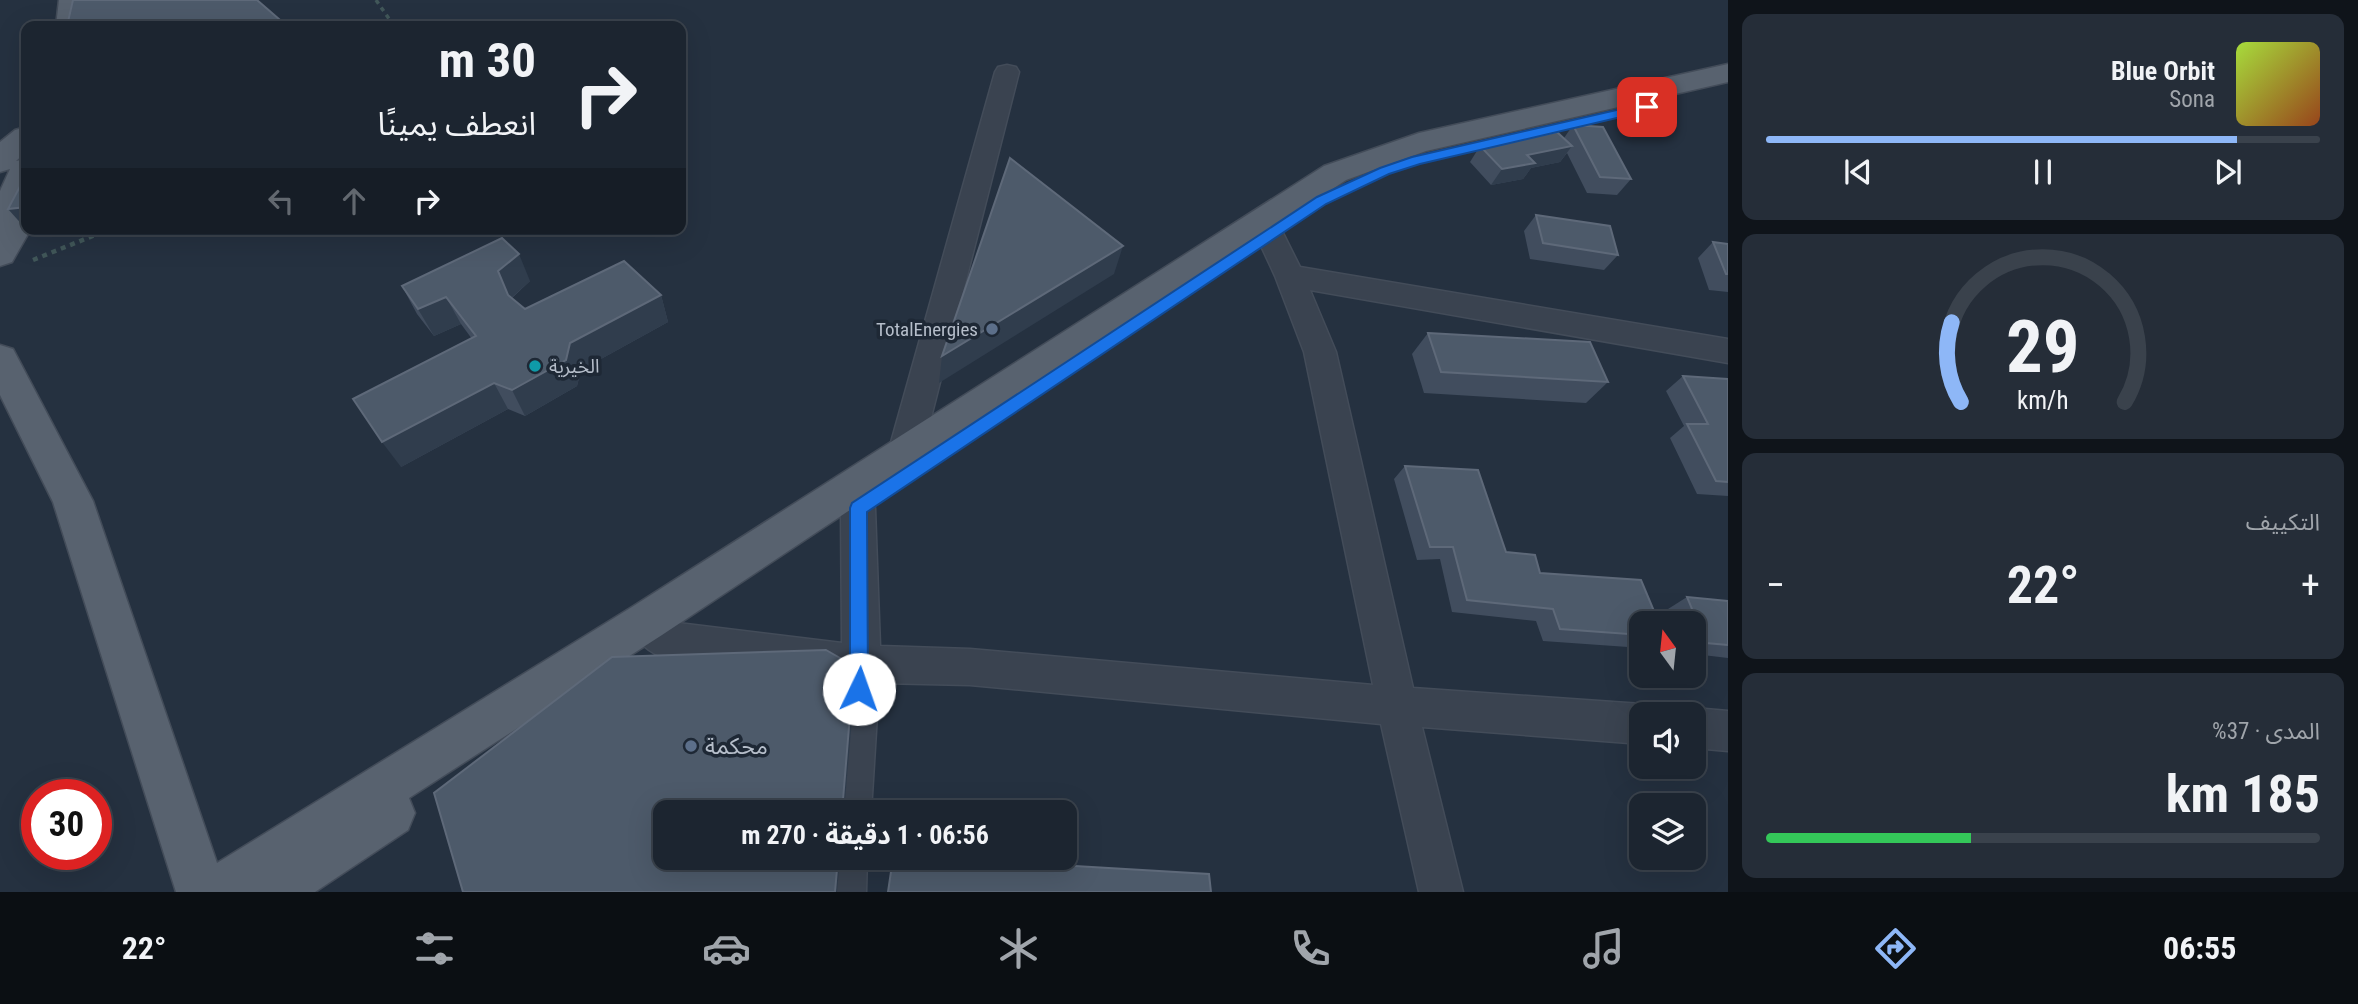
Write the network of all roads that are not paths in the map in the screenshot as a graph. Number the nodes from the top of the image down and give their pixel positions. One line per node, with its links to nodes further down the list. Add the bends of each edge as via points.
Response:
1 (72, 0): 2 (main road)
2 (70, 21)
3 (1007, 72): 16 (street)
4 (1728, 73): 10 (main road, via 1391,151 1335,173)
5 (1728, 89): 10 (main road, via 1417,160)
6 (21, 140): 7 (main road)
7 (0, 162)
8 (21, 179): 9 (main road)
9 (2, 218): 11 (main road, via 13,230)
10 (1266, 226): 12 (street); 13 (main road)
11 (12, 259)
12 (1290, 276): 14 (street); 20 (street, via 1320,352)
13 (1092, 342): 16 (main road); 17 (main road)
14 (1728, 351)
15 (0, 359): 26 (main road, via 73,501)
16 (905, 453): 17 (main road)
17 (853, 499): 18 (main road); 19 (street)
18 (653, 629): 19 (street); 27 (main road); 28 (main road)
19 (861, 664): 20 (street, via 970,667); 24 (street)
20 (1396, 706): 21 (street); 30 (street)
21 (1629, 723)
22 (1706, 729): 23 (street)
23 (1728, 731)
24 (851, 800)
25 (845, 870): 29 (street)
26 (201, 892)
27 (217, 892)
28 (270, 892)
29 (844, 892)
30 (1441, 892)

